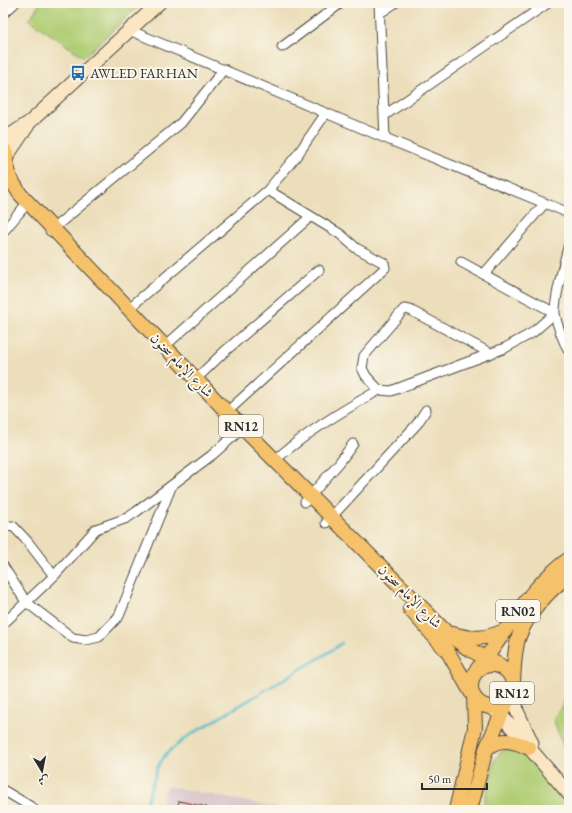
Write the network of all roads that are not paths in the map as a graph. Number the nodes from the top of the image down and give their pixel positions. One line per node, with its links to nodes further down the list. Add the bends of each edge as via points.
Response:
1 (15, 3): 8 (street)
2 (159, 3): 9 (street)
3 (341, 3): 10 (street)
4 (379, 3): 7 (street)
5 (395, 3): 7 (street)
6 (548, 4): 13 (street)
7 (380, 13): 13 (street)
8 (3, 14)
9 (129, 30): 11 (street); 14 (street)
10 (282, 47)
11 (224, 69): 12 (street); 24 (street, via 181,123)
12 (326, 113): 15 (street); 19 (street, via 298,154)
13 (385, 115): 15 (street)
14 (30, 122): 16 (street); 17 (street)
15 (385, 138): 20 (street)
16 (3, 140)
17 (5, 158): 24 (main road, شارع الإمام سحنون / RN12, via 10,178)
18 (3, 184): 21 (main road, شارع الإمام سحنون / RN12)
19 (268, 190): 23 (street); 31 (street)
20 (545, 203): 22 (street); 29 (street)
21 (24, 207): 24 (main road, شارع الإمام سحنون / RN12); 25 (street)
22 (569, 213)
23 (310, 217): 33 (street); 39 (street, via 340,234 356,248 384,263 385,269)
24 (50, 231): 31 (main road, شارع الإمام سحنون / RN12); 40 (main road, شارع الإمام سحنون / RN12, via 115,307)
25 (3, 232)
26 (569, 244): 30 (street)
27 (462, 262): 29 (street)
28 (319, 270): 36 (street)
29 (484, 274): 32 (street)
30 (565, 274): 32 (street)
31 (128, 309): 33 (main road, شارع الإمام سحنون / RN12)
32 (555, 313): 34 (street); 35 (street, via 542,326 520,341)
33 (164, 347): 36 (main road, شارع الإمام سحنون / RN12)
34 (569, 351)
35 (490, 354): 37 (street, via 390,391); 37 (street, via 404,309 363,360 364,372)
36 (196, 379): 39 (main road, شارع الإمام سحنون / RN12)
37 (379, 390): 42 (street, via 335,414 297,440)
38 (426, 410): 45 (street, via 399,445)
39 (227, 412): 42 (main road, شارع الإمام سحنون / RN12)
40 (237, 433): 43 (street); 44 (main road, شارع الإمام سحنون / RN12)
41 (353, 444): 44 (street)
42 (275, 460): 44 (main road, شارع الإمام سحنون / RN12)
43 (172, 485): 50 (street, via 128,518 96,529); 51 (street, via 119,616 99,637 86,640 73,638)
44 (308, 499): 45 (main road, شارع الإمام سحنون / RN12)
45 (329, 520): 54 (main road, شارع الإمام سحنون / RN12); 59 (main road, شارع الإمام سحنون / RN12, via 434,635 455,662)
46 (3, 527): 50 (street, via 13,526)
47 (569, 559): 53 (main road, RN02, via 550,573 527,598)
48 (3, 566): 51 (street)
49 (569, 575): 58 (main road, RN02, via 546,597 526,622 518,638)
50 (54, 576): 51 (street)
51 (26, 602): 52 (street)
52 (3, 624)
53 (504, 631): 54 (main road, via 479,639); 55 (main road, RN02)
54 (448, 633): 55 (main road, شارع الإمام سحنون / RN12)
55 (486, 659): 56 (main road, شارع الإمام سحنون / RN12); 57 (main road, RN02)
56 (501, 666): 57 (main road, RN12, via 487,665); 58 (main road, RN12, via 506,670)
57 (476, 672): 59 (main road, RN12, via 472,678)
58 (512, 689): 60 (main road, RN12); 63 (street, via 524,728)
59 (473, 694): 60 (main road, RN12, via 478,702); 67 (main road, via 475,728)
60 (496, 711): 61 (street); 62 (main road)
61 (529, 748): 62 (main road, via 503,740); 63 (street)
62 (486, 749): 68 (main road)
63 (546, 765): 65 (street)
64 (3, 790): 66 (street)
65 (569, 794)
66 (33, 808)
67 (456, 810)
68 (470, 810)

